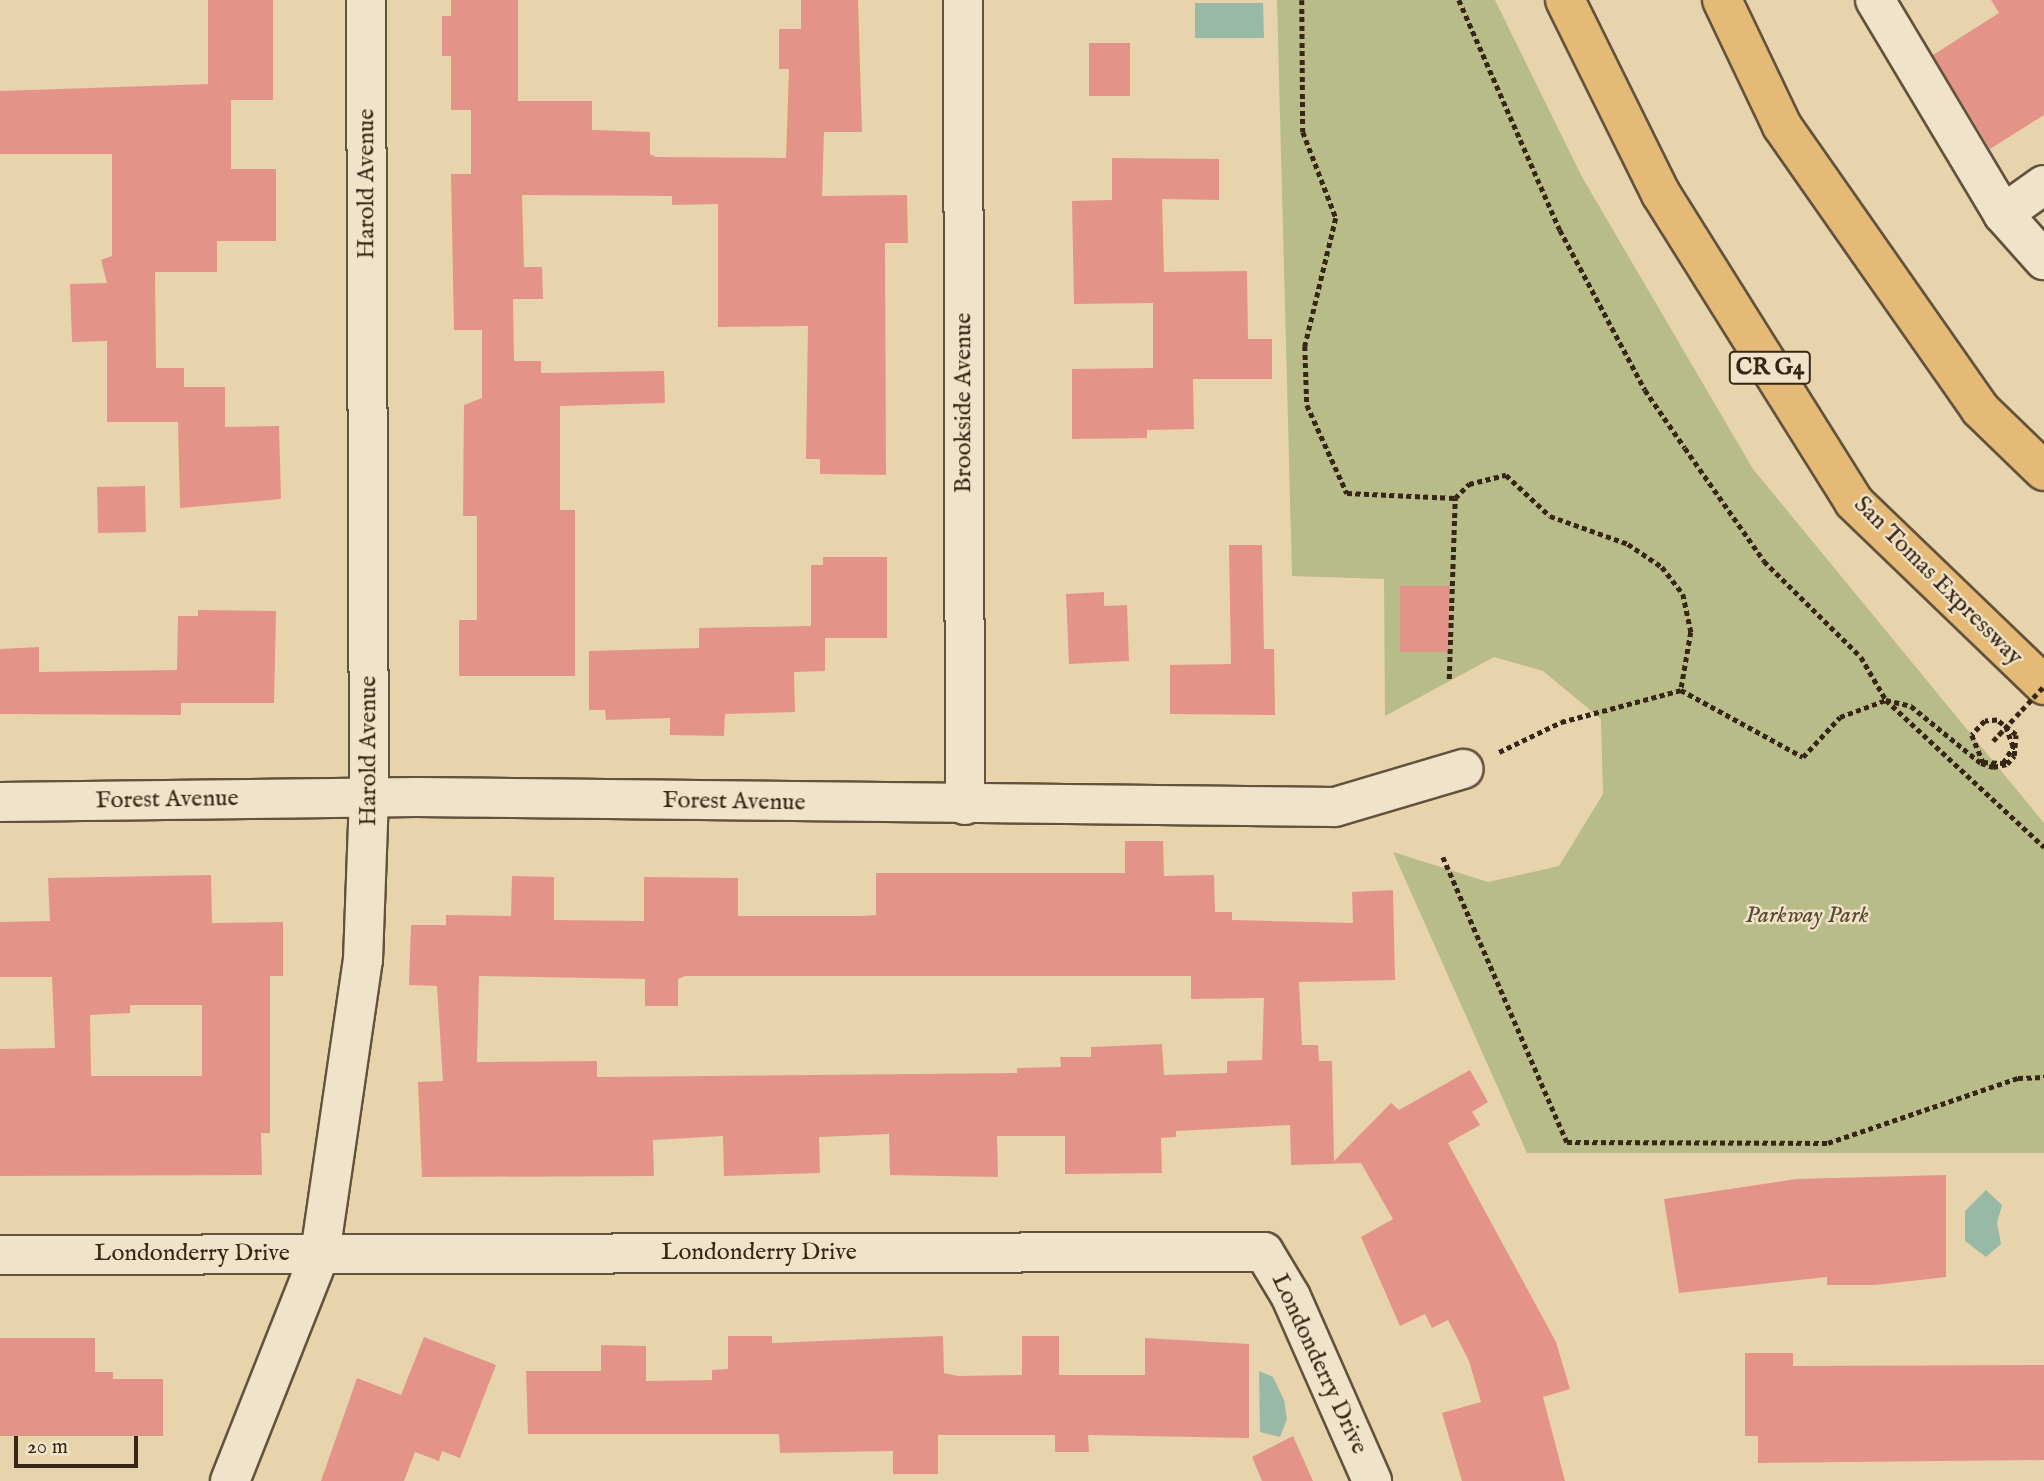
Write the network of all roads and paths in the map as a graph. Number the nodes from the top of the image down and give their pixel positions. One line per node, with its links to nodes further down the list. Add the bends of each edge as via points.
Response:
1 (366, 0): 20 (street, Harold Avenue)
2 (963, 0): 22 (street, Brookside Avenue)
3 (1302, 0): 12 (path, via 1303,132 1336,218 1306,346 1307,405 1347,493)
4 (1459, 0): 16 (path, via 1560,230 1645,390 1764,561 1861,657)
5 (1564, 0): 14 (highway, San Tomas Expressway / CR G4, via 1661,194 1854,502)
6 (1722, 0): 11 (highway, via 1782,126 1980,409)
7 (1875, 0): 9 (street)
8 (2044, 185): 9 (street)
9 (2003, 214): 10 (street)
10 (2044, 260)
11 (2044, 471)
12 (1455, 498): 13 (path); 15 (path, via 1469,484 1506,475 1550,516 1628,544 1662,568 1683,594 1691,632)
13 (1449, 679)
14 (2044, 686): 17 (path, bridge)
15 (1681, 690): 16 (path, via 1802,757 1840,717); 19 (path, via 1561,722)
16 (1886, 700): 17 (path, via 1911,706 1981,763 1993,767 2007,764 2018,746 2016,735 1997,720 1977,726 1971,745 1992,764 2009,757 2013,747); 23 (path)
17 (2006, 727): 18 (path, bridge)
18 (1993, 741)
19 (1464, 769): 22 (street, Forest Avenue, via 1335,807)
20 (369, 798): 21 (street, Forest Avenue); 22 (street, Forest Avenue); 26 (street, Harold Avenue, via 355,1043)
21 (0, 802)
22 (965, 805)
23 (2044, 847)
24 (1443, 857): 25 (path, via 1567,1142 1828,1143 2018,1078)
25 (2044, 1077)
26 (320, 1254): 27 (street, Londonderry Drive); 28 (street, Harold Avenue); 29 (street, Londonderry Drive, via 1264,1252 1291,1297)
27 (0, 1255)
28 (230, 1481)
29 (1372, 1481)

